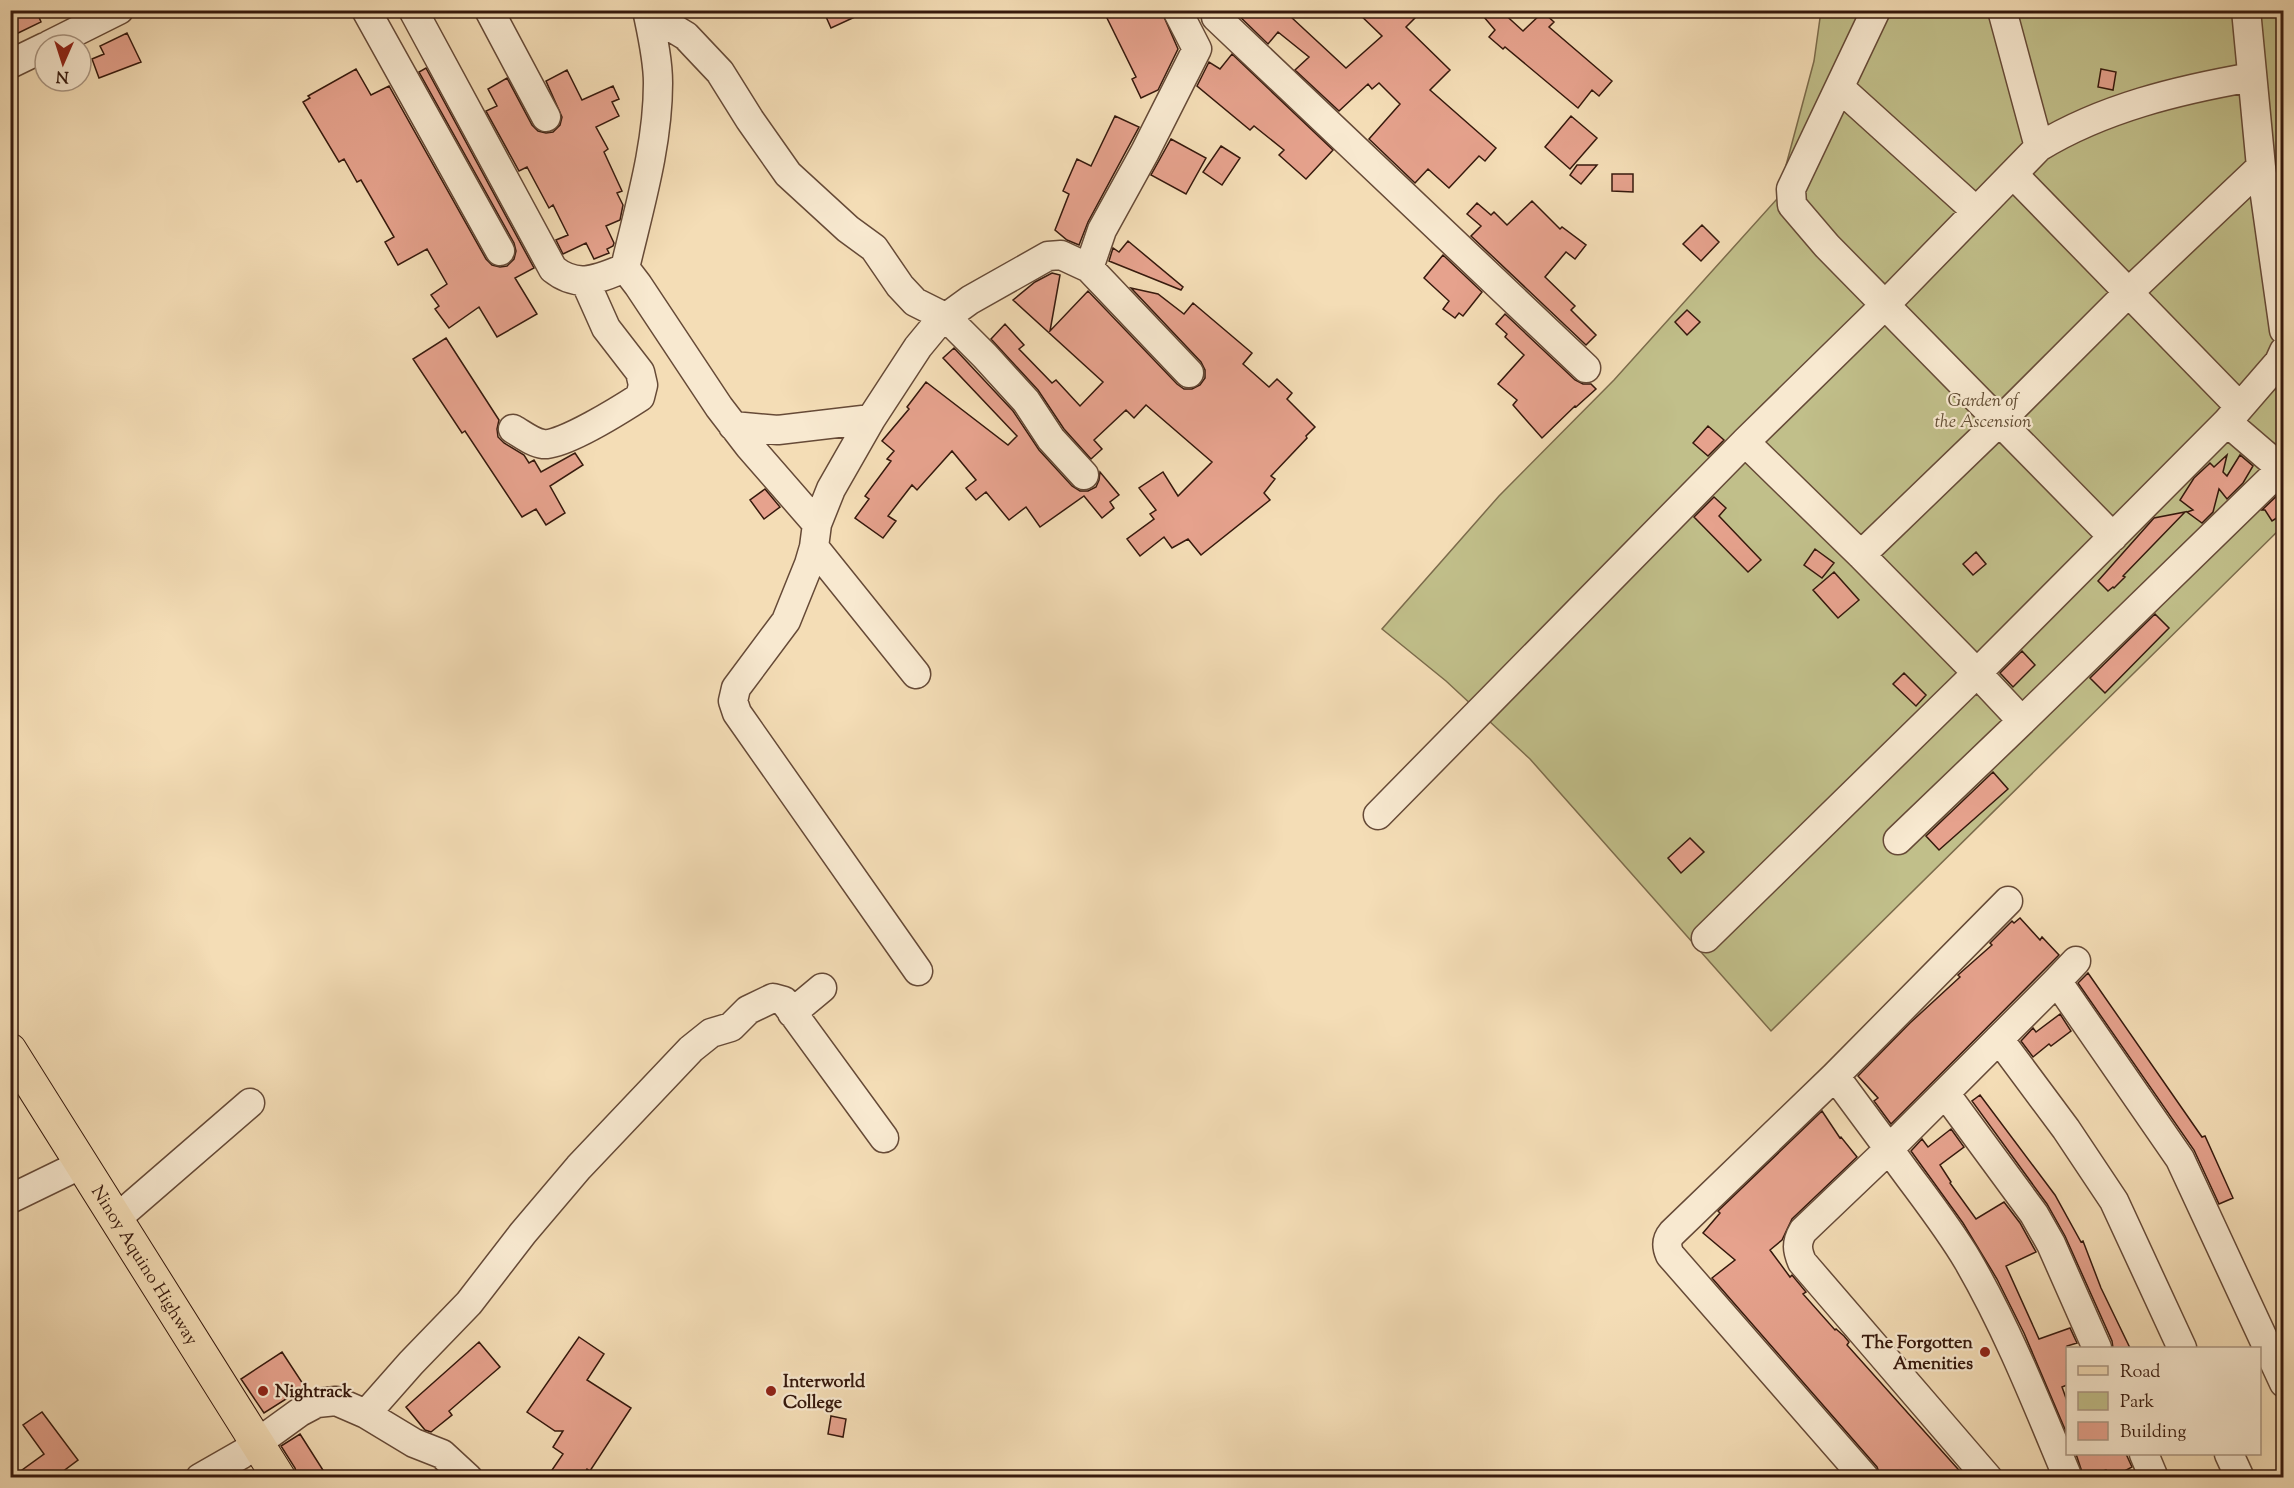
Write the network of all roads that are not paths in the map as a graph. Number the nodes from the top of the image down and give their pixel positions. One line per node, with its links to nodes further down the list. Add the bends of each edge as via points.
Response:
1 (119, 10): 11 (street)
2 (366, 10): 22 (street)
3 (413, 10): 25 (street, via 553,269 564,278)
4 (489, 10): 17 (street)
5 (1177, 10): 12 (street)
6 (1876, 10): 16 (street)
7 (2002, 10): 18 (street)
8 (2246, 10): 15 (street)
9 (648, 12): 23 (street, via 658,82 653,145); 28 (street, via 686,36 720,72 788,174 873,248 915,303)
10 (1218, 14): 12 (street); 31 (street)
11 (73, 33)
12 (1197, 49): 24 (street, via 1102,230)
13 (33, 53): 14 (street)
14 (10, 64)
15 (2252, 77): 18 (street, via 2181,91 2116,111); 19 (street)
16 (1840, 88): 21 (street); 27 (street, via 1791,189 1790,200 1803,220)
17 (546, 117)
18 (2039, 147): 20 (street)
19 (2261, 167): 26 (street); 29 (street)
20 (2013, 174): 21 (street); 26 (street)
21 (1976, 212): 27 (street)
22 (500, 251)
23 (625, 268): 25 (street); 36 (street)
24 (1089, 268): 28 (street, via 1061,255 1048,256 970,300); 32 (street)
25 (585, 281): 37 (street, via 606,328 640,372 640,397 553,443 541,444)
26 (2128, 292): 33 (street); 35 (street)
27 (1886, 304): 35 (street); 38 (street)
28 (947, 318): 34 (street, via 918,347); 40 (street, via 1015,388 1051,439)
29 (2283, 330)
30 (2283, 351): 33 (street, via 2279,362)
31 (1586, 368)
32 (1190, 373)
33 (2234, 414): 39 (street); 42 (street)
34 (871, 419): 36 (street, via 778,430); 41 (street, via 831,489)
35 (2001, 420): 42 (street); 43 (street)
36 (733, 426): 41 (street)
37 (513, 429)
38 (1745, 442): 43 (street); 47 (street)
39 (2282, 470): 46 (street)
40 (1084, 475)
41 (815, 536): 45 (street); 51 (street, via 786,621 736,688 733,701 737,713)
42 (2113, 537): 44 (street)
43 (1861, 555): 44 (street)
44 (1977, 673): 46 (street); 50 (street)
45 (915, 674)
46 (2022, 721): 48 (street)
47 (1378, 815)
48 (1898, 840)
49 (2008, 901): 56 (street)
50 (1706, 938)
51 (918, 971)
52 (822, 988): 53 (street)
53 (792, 1013): 60 (street); 69 (street, via 784,1001 773,998 748,1010 731,1027 711,1033 691,1049 579,1167 469,1304)
54 (2000, 1039): 58 (street); 67 (street, via 2114,1201); 68 (street, via 2067,971 2194,1185)
55 (10, 1050): 62 (main road, Ninoy Aquino Highway)
56 (1835, 1076): 61 (street); 76 (street, via 1672,1233 1667,1248)
57 (10, 1084): 62 (main road, Ninoy Aquino Highway)
58 (1945, 1093): 61 (street); 66 (street, via 2034,1214)
59 (250, 1103): 64 (street)
60 (884, 1138)
61 (1889, 1149): 77 (street, via 1803,1231 1798,1239 1798,1254); 78 (street, via 1967,1259 1986,1293)
62 (74, 1168): 63 (street); 64 (main road, Ninoy Aquino Highway); 65 (main road, Ninoy Aquino Highway)
63 (10, 1199)
64 (116, 1219): 65 (main road, Ninoy Aquino Highway)
65 (140, 1275): 72 (main road, Ninoy Aquino Highway)
66 (2097, 1347)
67 (2182, 1347)
68 (2283, 1383)
69 (366, 1414): 72 (street, via 336,1401 317,1403 300,1412); 75 (street, via 414,1443 442,1454)
70 (2144, 1455): 79 (street)
71 (2229, 1455): 80 (street)
72 (252, 1458): 73 (street); 74 (main road, Ninoy Aquino Highway)
73 (200, 1478)
74 (279, 1478)
75 (468, 1478)
76 (1865, 1478)
77 (1988, 1478)
78 (2068, 1478)
79 (2154, 1478)
80 (2240, 1478)

